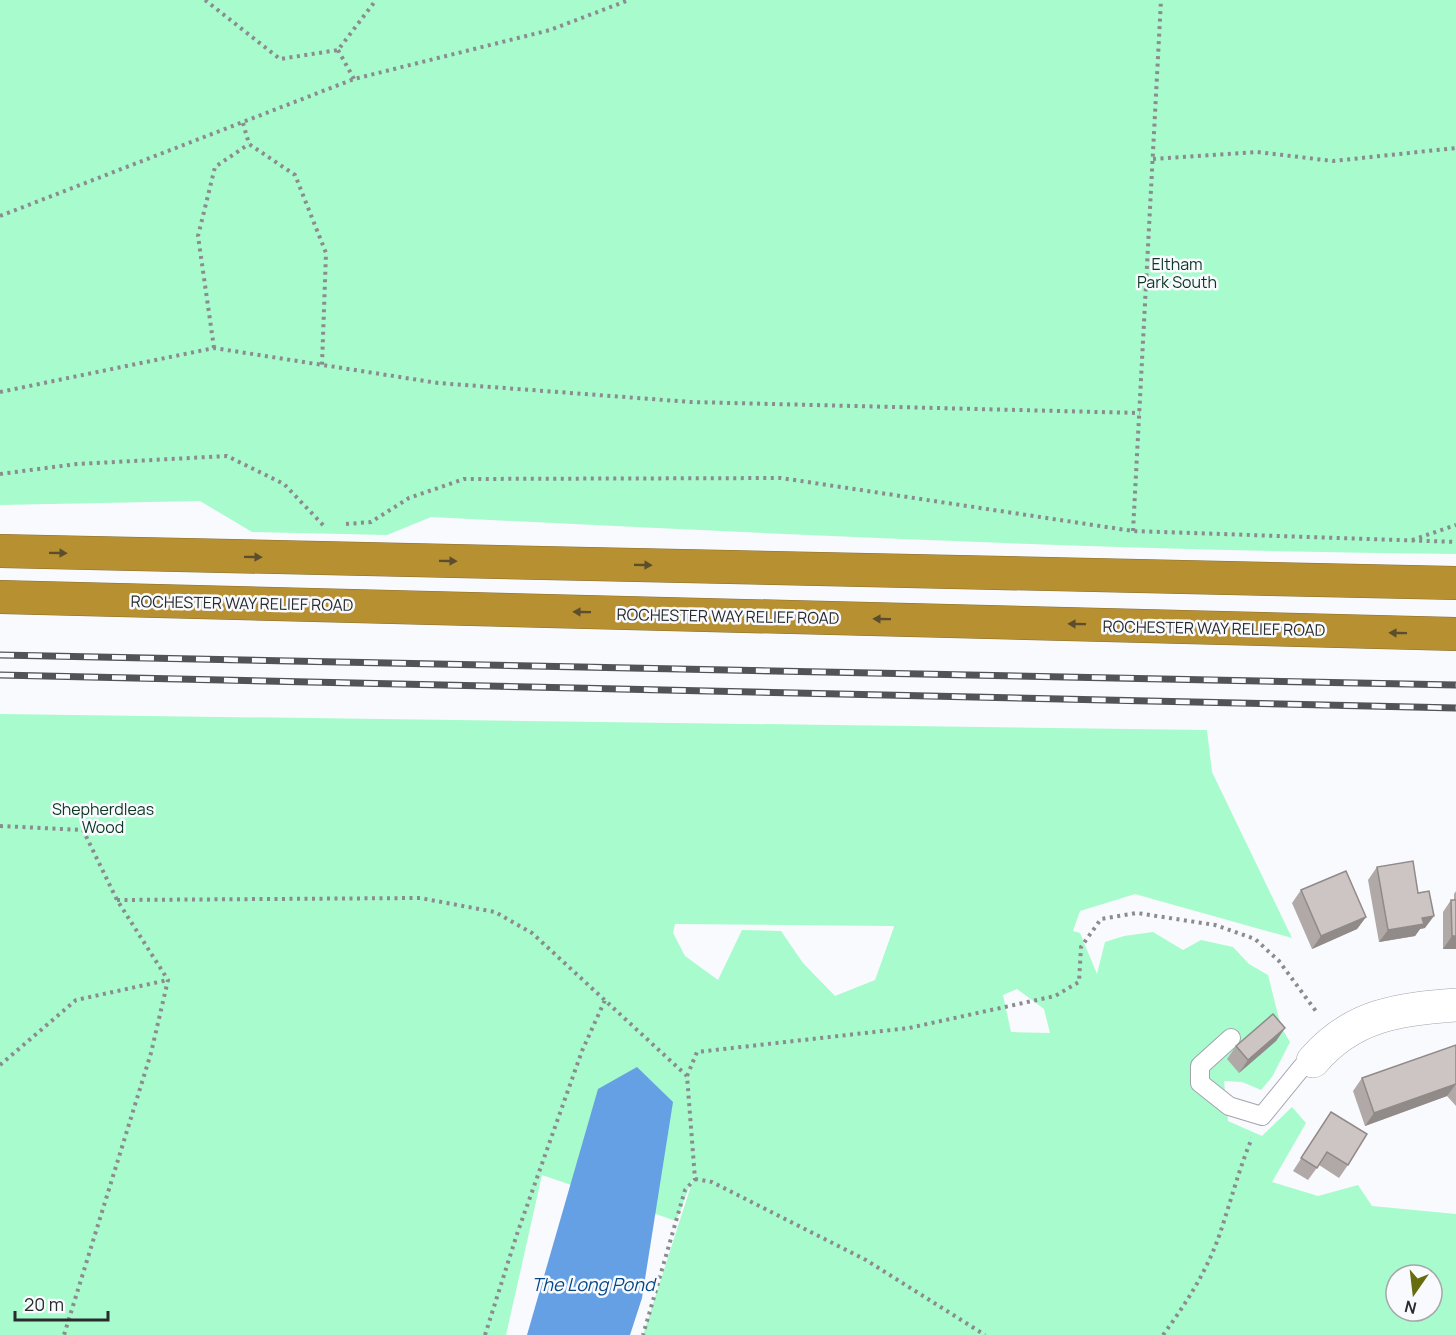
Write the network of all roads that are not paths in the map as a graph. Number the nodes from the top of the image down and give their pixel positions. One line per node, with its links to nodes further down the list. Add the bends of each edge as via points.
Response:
1 (0, 551): 2 (highway, one-way to 2)
2 (1456, 583)
3 (0, 597): 4 (highway, ROCHESTER WAY RELIEF ROAD, one-way to 3)
4 (1456, 634)
5 (1456, 1005): 7 (street, via 1407,1008 1371,1019 1335,1038)
6 (1231, 1038): 7 (lane, via 1200,1066 1200,1083 1229,1106 1262,1116 1302,1066)
7 (1313, 1061)

